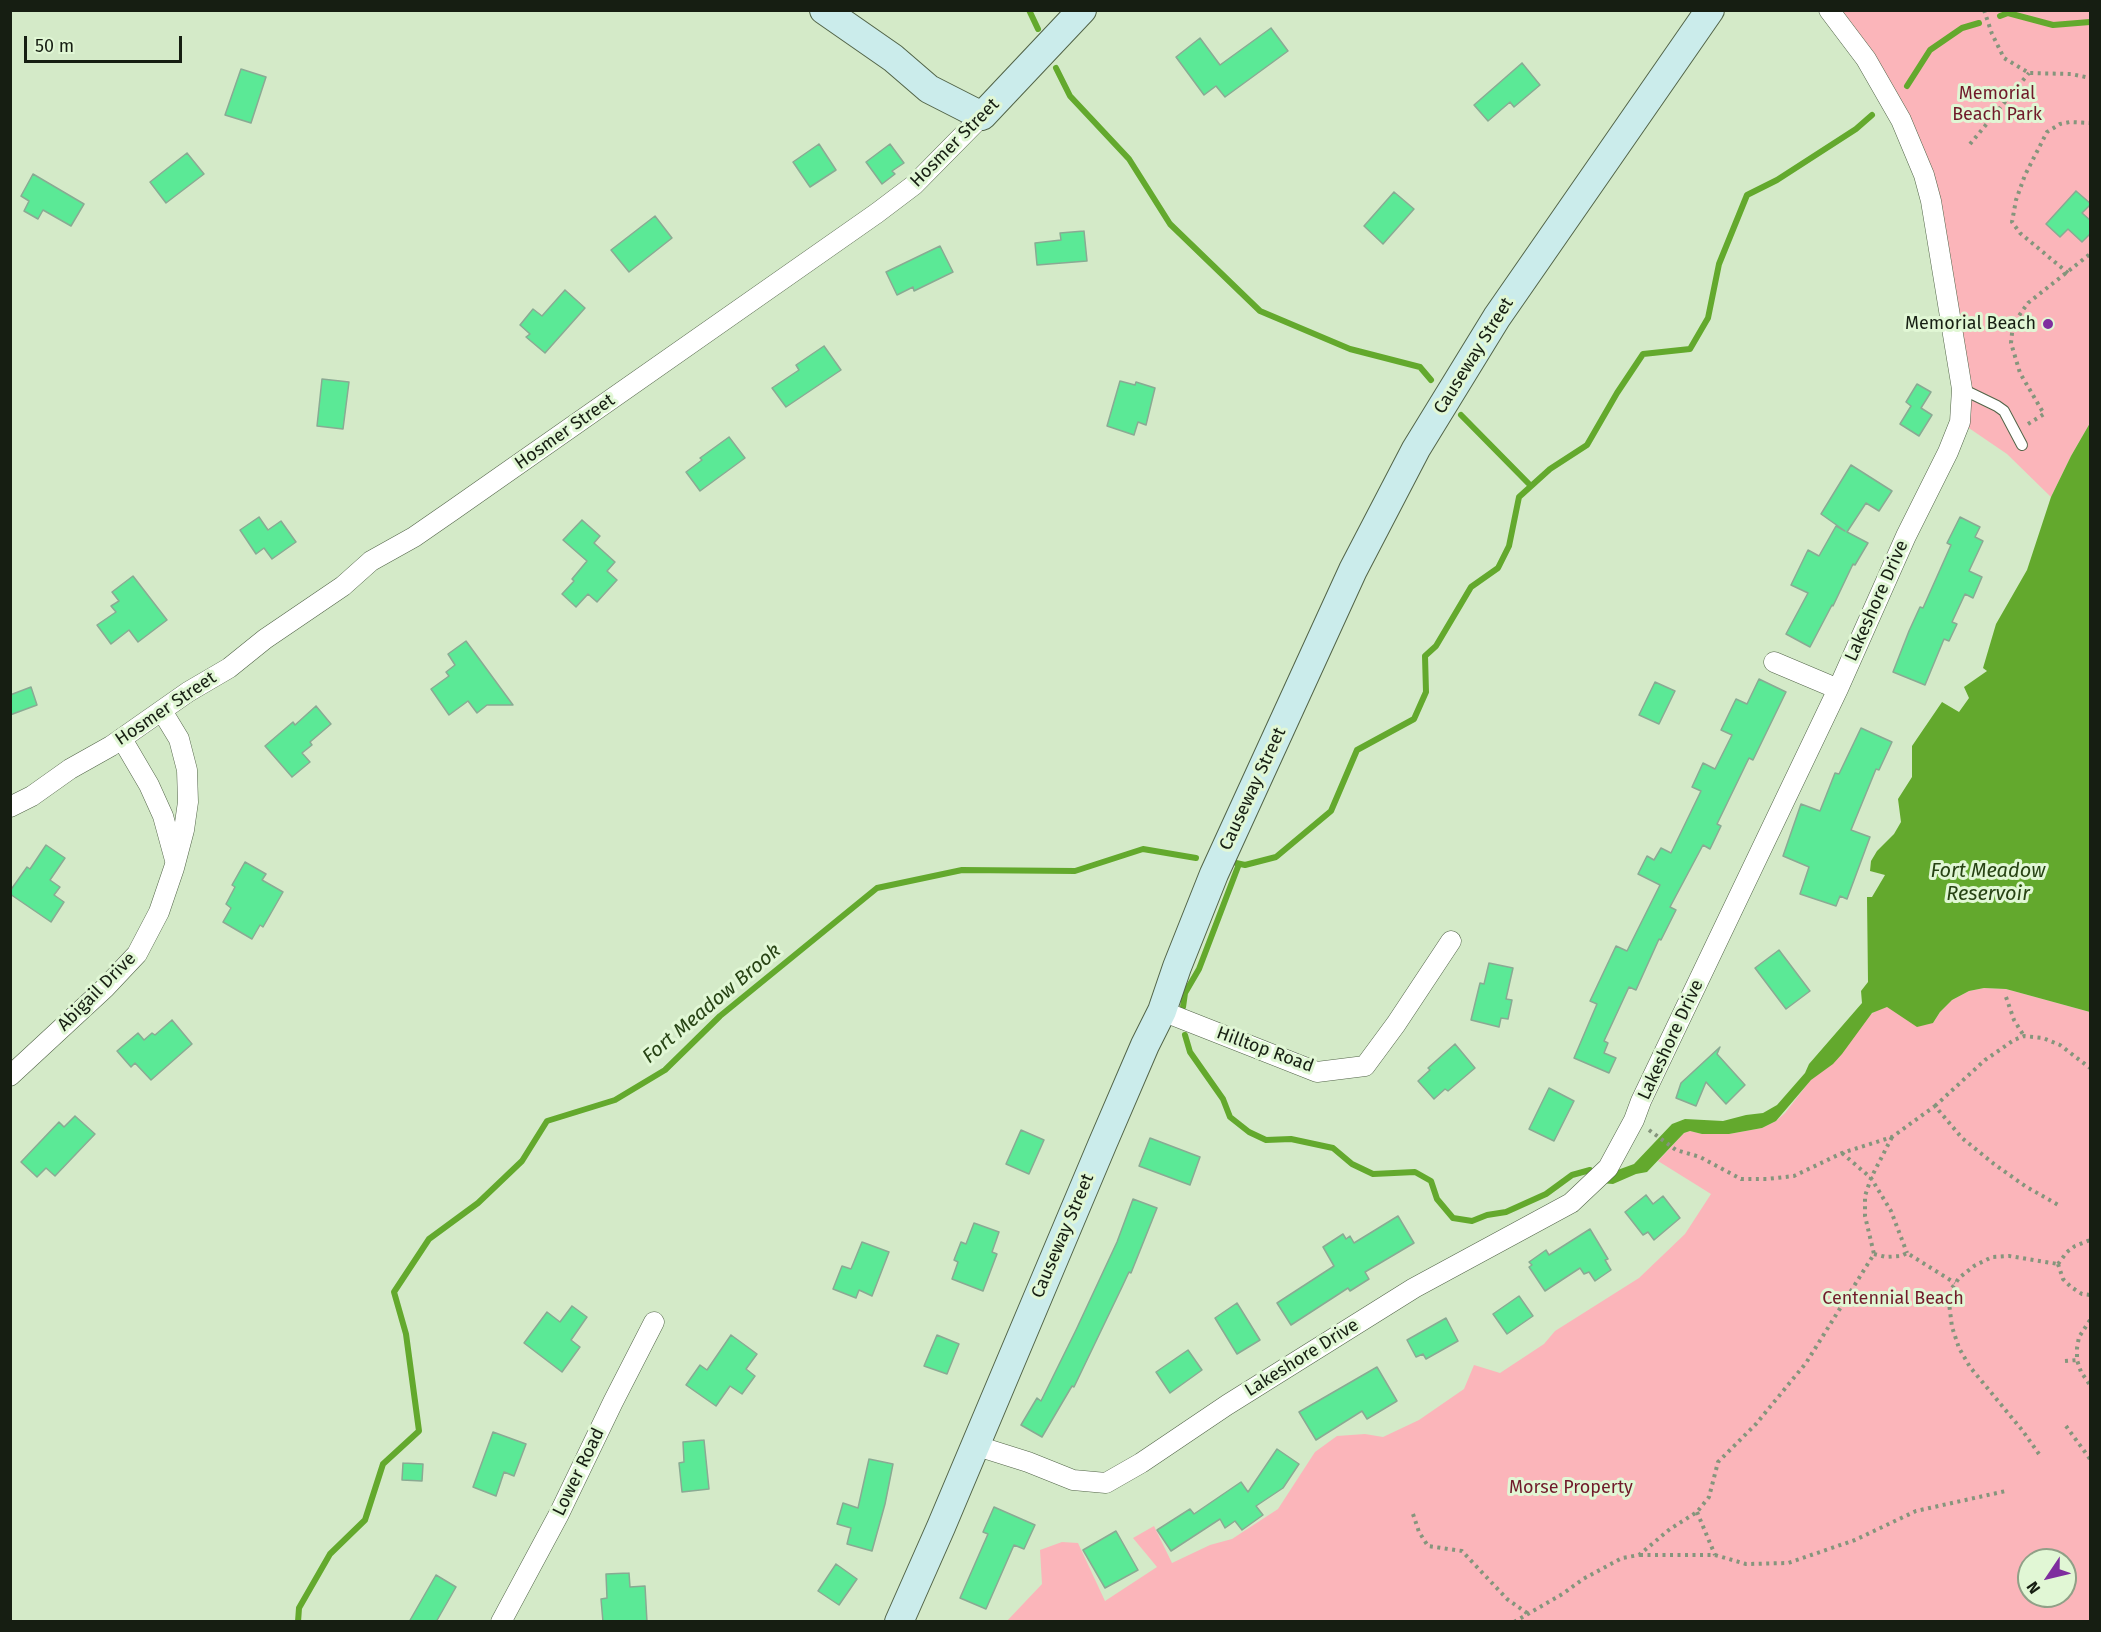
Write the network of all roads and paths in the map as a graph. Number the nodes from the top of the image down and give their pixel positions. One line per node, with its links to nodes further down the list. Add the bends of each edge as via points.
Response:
1 (824, 10): 8 (street, via 893,58 929,89)
2 (1082, 10): 8 (street, Hosmer Street)
3 (1710, 10): 24 (street, Causeway Street, via 1497,317 1416,449 1353,570 1214,874)
4 (1829, 10): 13 (street, Lakeshore Drive, via 1866,59 1901,120 1924,174)
5 (1984, 12): 6 (path, via 2004,58)
6 (2029, 73): 7 (path); 10 (path)
7 (2091, 78)
8 (982, 116): 18 (street, Hosmer Street, via 914,185 877,213 414,537 371,561 343,586 229,668)
9 (2091, 123): 12 (path, via 2060,124 2047,132 2016,200 2013,222 2018,230)
10 (1970, 144)
11 (2091, 254): 12 (path)
12 (2068, 273): 14 (path, via 2028,303 2013,324 2012,343 2020,373 2044,414)
13 (1962, 389): 14 (lane, via 2004,411); 17 (street, Lakeshore Drive, via 1959,422 1948,452)
14 (2015, 432): 15 (lane)
15 (2022, 445)
16 (1774, 662): 17 (street)
17 (1838, 689): 46 (street, Lakeshore Drive, via 1634,1120 1608,1168 1571,1203 1414,1288 1106,1483 1073,1480)
18 (162, 711): 19 (street, Hosmer Street); 21 (street, Abigail Drive, via 179,739 188,770 187,811)
19 (122, 739): 20 (street, Hosmer Street); 21 (street, via 163,816)
20 (10, 807)
21 (175, 860): 27 (street, Abigail Drive, via 159,912 137,954)
22 (1451, 941): 24 (street, Hilltop Road, via 1365,1066 1317,1072)
23 (2006, 997): 25 (path)
24 (1162, 1011): 46 (street, Causeway Street)
25 (2024, 1036): 26 (path, via 2060,1045); 28 (path, via 1985,1060)
26 (2091, 1068)
27 (10, 1076)
28 (1935, 1106): 30 (path); 33 (path, via 1962,1138 1994,1164)
29 (1656, 1135): 31 (path, via 1676,1150 1700,1157 1741,1179 1794,1176)
30 (1892, 1137): 31 (path); 32 (path)
31 (1842, 1153): 32 (path)
32 (1871, 1178): 35 (path, via 1891,1211); 36 (path, via 1865,1206)
33 (2060, 1206)
34 (2091, 1240): 37 (path, via 2075,1246)
35 (1907, 1253): 36 (path, via 1886,1257); 38 (path)
36 (1874, 1254): 50 (path, via 1806,1363 1756,1424 1718,1462 1709,1497)
37 (2058, 1264): 38 (path, via 1992,1257); 39 (path, via 2063,1279 2071,1287)
38 (1955, 1283): 47 (path, via 1949,1304 1959,1348)
39 (2091, 1295)
40 (2091, 1320): 42 (path, via 2079,1337)
41 (654, 1322): 55 (street, Lower Road, via 559,1515)
42 (2077, 1360): 43 (path); 44 (path)
43 (2065, 1361)
44 (2091, 1385)
45 (2066, 1426): 48 (path)
46 (974, 1445): 56 (street, Causeway Street)
47 (2039, 1454)
48 (2091, 1460)
49 (2006, 1491): 53 (path, via 1916,1511 1855,1540 1788,1563 1746,1564)
50 (1697, 1512): 52 (path); 53 (path)
51 (1413, 1514): 54 (path, via 1428,1546 1462,1551)
52 (1639, 1555): 53 (path); 54 (path, via 1622,1558)
53 (1715, 1555)
54 (1527, 1613): 57 (path)
55 (501, 1622)
56 (899, 1622)
57 (1514, 1622)

